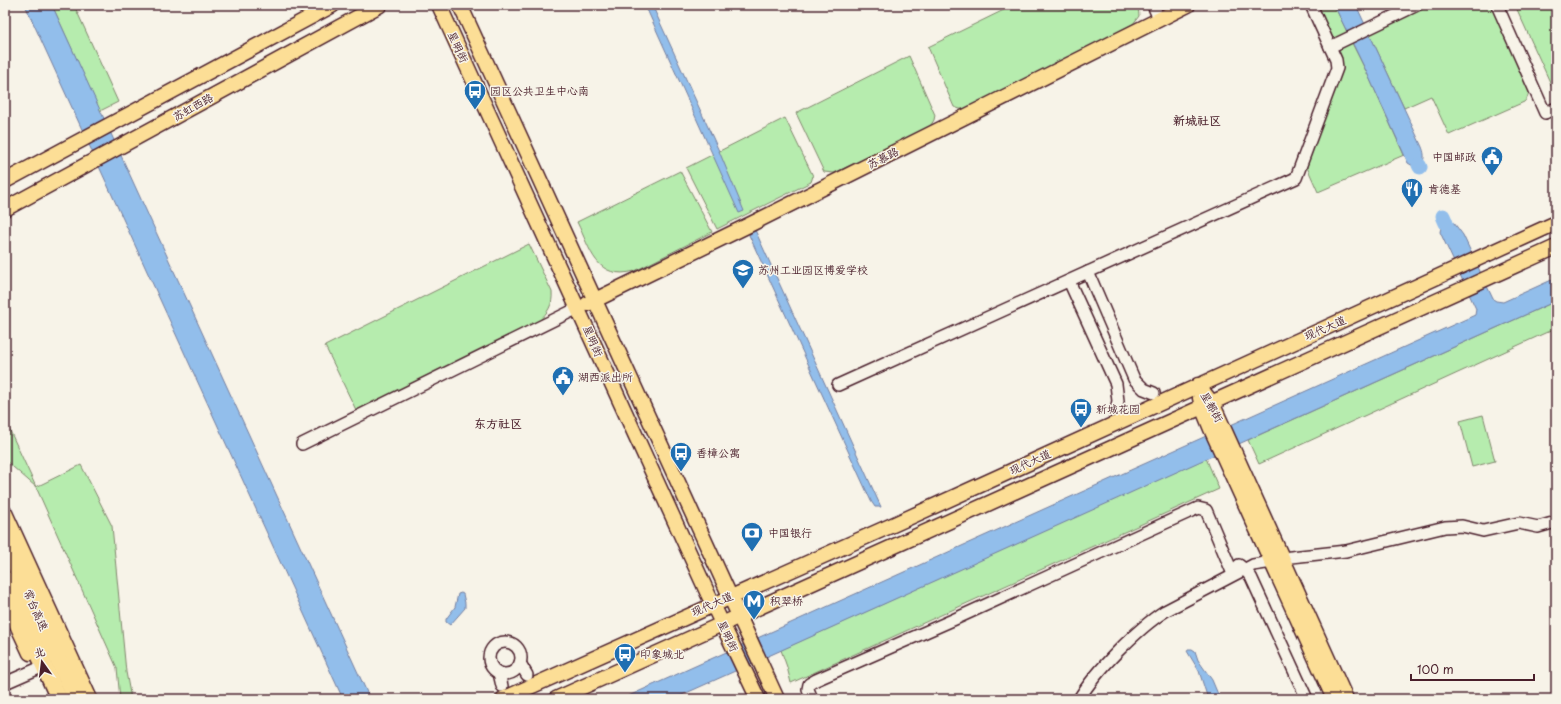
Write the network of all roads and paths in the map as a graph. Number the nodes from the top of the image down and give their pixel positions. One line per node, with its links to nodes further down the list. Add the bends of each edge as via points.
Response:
1 (332, 5): 13 (main road)
2 (380, 5): 14 (main road, 苏虹西路)
3 (439, 5): 20 (main road, 星明街)
4 (460, 5): 19 (main road, 星明街)
5 (1153, 5): 10 (street)
6 (1188, 5): 10 (main road, 苏慕路)
7 (1311, 5): 11 (street)
8 (1417, 5): 11 (street)
9 (1497, 5): 12 (street, via 1545,113)
10 (1159, 19): 19 (main road, 苏慕路)
11 (1330, 46): 17 (street, via 1336,60 1336,72 1296,178)
12 (1556, 108)
13 (5, 181)
14 (5, 209)
15 (1556, 223): 22 (main road, 现代大道)
16 (1556, 247): 24 (main road, 现代大道)
17 (1088, 272): 18 (street); 23 (street, via 1134,379 1144,389)
18 (1069, 281): 21 (street); 25 (street, via 1116,384)
19 (595, 301): 20 (main road, 苏慕路); 35 (main road, 星明街)
20 (578, 308): 26 (street); 37 (main road, 星明街)
21 (838, 385)
22 (1198, 385): 24 (main road, 星都街); 35 (main road, 现代大道, via 897,523)
23 (1154, 393)
24 (1207, 405): 30 (main road, 星都街); 38 (main road, 现代大道)
25 (1116, 410)
26 (302, 444)
27 (5, 513): 49 (main road)
28 (1556, 522): 30 (street, via 1538,526 1519,523 1483,531 1462,526 1445,528 1346,551)
29 (5, 543): 48 (highway, 常台高速)
30 (1277, 560): 32 (street); 56 (main road, 星都街); 57 (main road, 星都街)
31 (1229, 564): 32 (street, via 1239,565); 33 (street); 53 (street, via 1206,510 1198,508 816,680 809,684)
32 (1244, 569): 33 (street); 55 (street, via 1251,577)
33 (1233, 574): 54 (street, via 1154,618 1114,657)
34 (5, 579): 47 (highway, 常台高速)
35 (730, 596): 37 (main road, 现代大道); 38 (main road, 星明街)
36 (5, 599): 41 (main road)
37 (713, 604): 39 (main road, 星明街); 45 (main road, 现代大道)
38 (739, 616): 39 (main road, 现代大道); 52 (main road, 星明街)
39 (722, 624): 50 (main road, 现代大道); 51 (main road, 星明街)
40 (520, 663): 42 (street, via 509,674); 42 (street, via 520,653 513,645 498,644 489,657 491,667); 43 (street)
41 (37, 669): 44 (street); 46 (main road)
42 (499, 673): 45 (street)
43 (527, 675)
44 (5, 683)
45 (503, 692)
46 (51, 699)
47 (60, 699)
48 (76, 699)
49 (90, 699)
50 (556, 699)
51 (758, 699)
52 (778, 699)
53 (812, 699)
54 (1078, 699)
55 (1307, 699)
56 (1334, 699)
57 (1346, 699)

